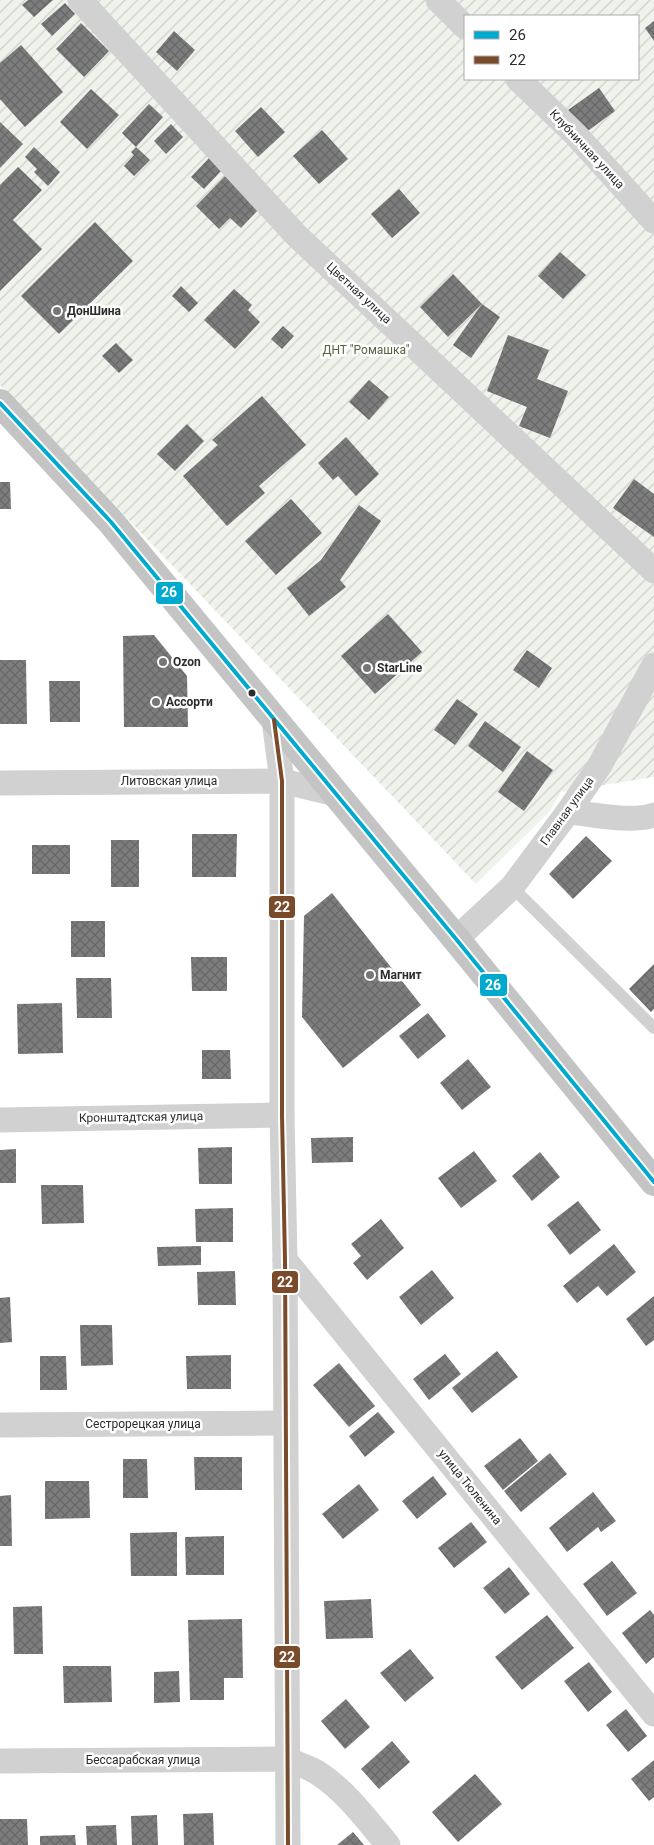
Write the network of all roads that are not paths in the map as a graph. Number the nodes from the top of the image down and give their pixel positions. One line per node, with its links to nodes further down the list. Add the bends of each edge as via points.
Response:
1 (80, 0): 7 (street, Цветная улица, via 296,235)
2 (438, 0): 3 (street)
3 (464, 26)
4 (519, 80): 5 (street, Клубничная улица, via 575,134)
5 (654, 221)
6 (3, 411): 9 (main road, via 111,522)
7 (654, 571)
8 (654, 666): 13 (street, Главная улица, via 600,765)
9 (274, 720): 10 (street); 12 (main road)
10 (282, 781): 11 (street, Литовская улица); 12 (street, Литовская улица); 18 (street)
11 (0, 783)
12 (336, 794): 16 (main road)
13 (568, 812): 14 (street, via 623,818); 15 (street, Главная улица)
14 (654, 815)
15 (512, 887): 16 (street, Главная улица); 17 (lane)
16 (456, 939): 20 (main road)
17 (654, 1028)
18 (282, 1115): 19 (street, Кронштадтская улица); 21 (street)
19 (0, 1120)
20 (654, 1182)
21 (285, 1260): 22 (street); 24 (street, улица Тюленина)
22 (285, 1423): 23 (street, Сестрорецкая улица); 25 (street)
23 (0, 1425)
24 (654, 1714)
25 (286, 1759): 26 (street, Бессарабская улица); 27 (street); 28 (street, via 317,1772 336,1786)
26 (0, 1761)
27 (288, 1845)
28 (388, 1845)

